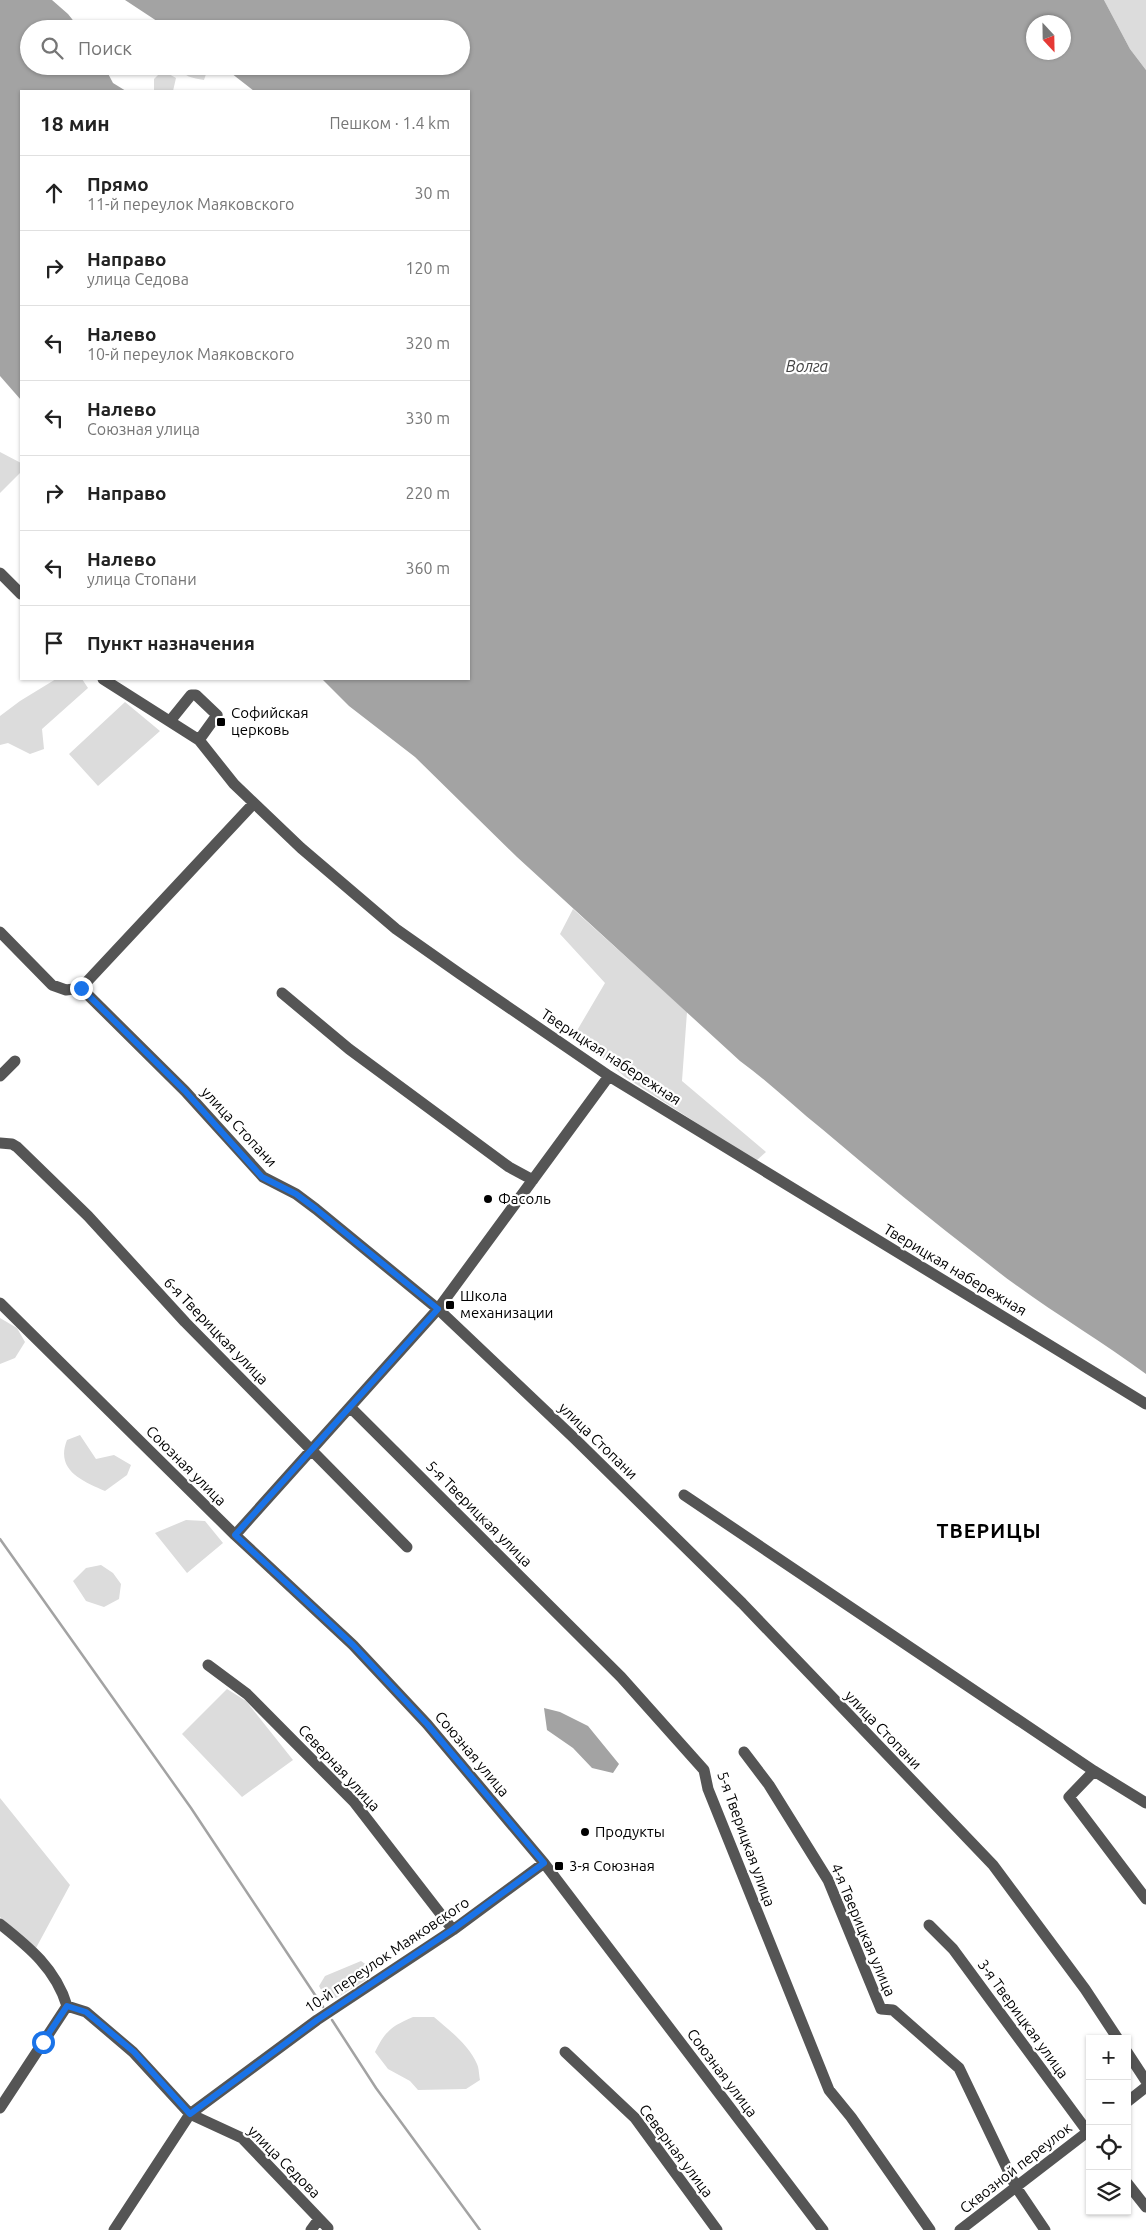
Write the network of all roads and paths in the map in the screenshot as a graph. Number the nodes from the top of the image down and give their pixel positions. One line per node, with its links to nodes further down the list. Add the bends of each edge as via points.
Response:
1 (0, 573): 2 (street)
2 (20, 593)
3 (105, 680): 4 (street, Тверицкая набережная)
4 (170, 721): 5 (street, Тверицкая набережная); 5 (street, via 191,695 196,695 217,715)
5 (199, 740): 6 (street, Тверицкая набережная, via 234,784)
6 (254, 803): 8 (street); 12 (street, Тверицкая набережная, via 396,929)
7 (0, 932): 8 (street, via 52,985 66,990)
8 (81, 988): 16 (street, улица Стопани, via 185,1091 262,1177 296,1194 316,1209)
9 (282, 993): 14 (street, via 349,1049 509,1167)
10 (14, 1061): 11 (street)
11 (0, 1076)
12 (609, 1076): 14 (street); 17 (street, Тверицкая набережная)
13 (0, 1144): 19 (street, 6-я Тверицкая улица, via 18,1147 69,1197)
14 (533, 1180): 16 (street)
15 (0, 1303): 21 (street, Союзная улица)
16 (438, 1309): 18 (street); 33 (street, улица Стопани, via 742,1603 993,1866)
17 (1146, 1404)
18 (350, 1407): 19 (street); 52 (street, 5-я Тверицкая улица, via 621,1677 704,1770 711,1798 829,2090)
19 (311, 1451): 21 (street); 22 (street, 6-я Тверицкая улица)
20 (684, 1495): 25 (street)
21 (235, 1535): 27 (street, Союзная улица, via 360,1652 427,1724)
22 (407, 1547)
23 (208, 1665): 31 (street, Северная улица, via 247,1694 354,1802)
24 (744, 1752): 43 (street, 4-я Тверицкая улица, via 769,1785 828,1880 881,2009 893,2010 959,2068)
25 (1094, 1770): 26 (street); 28 (street, via 1069,1797)
26 (1146, 1803)
27 (544, 1863): 31 (street, 10-й переулок Маяковского); 51 (street, Союзная улица)
28 (1146, 1899)
29 (0, 1924): 32 (street, via 32,1950 52,1972)
30 (929, 1925): 41 (street, 3-я Тверицкая улица, via 953,1949)
31 (452, 1930): 40 (street, 10-й переулок Маяковского, via 317,2020)
32 (67, 2006): 39 (street); 40 (street, улица Седова, via 86,2012 134,2052)
33 (1115, 2035)
34 (565, 2052): 50 (street, Северная улица, via 635,2118)
35 (1131, 2058): 36 (street)
36 (1146, 2081)
37 (1146, 2087): 38 (street)
38 (1131, 2099)
39 (0, 2108)
40 (190, 2114): 46 (street, улица Седова, via 242,2138); 48 (street, 10-й переулок Маяковского)
41 (1086, 2128)
42 (1086, 2134): 43 (street, Сквозной переулок)
43 (1016, 2187): 53 (street, Сквозной переулок); 54 (street, 4-я Тверицкая улица)
44 (1131, 2188): 45 (street)
45 (1146, 2207)
46 (319, 2219): 47 (street, улица Седова); 49 (street)
47 (328, 2228)
48 (114, 2230)
49 (311, 2230)
50 (716, 2230)
51 (823, 2230)
52 (930, 2230)
53 (960, 2230)
54 (1044, 2230)

